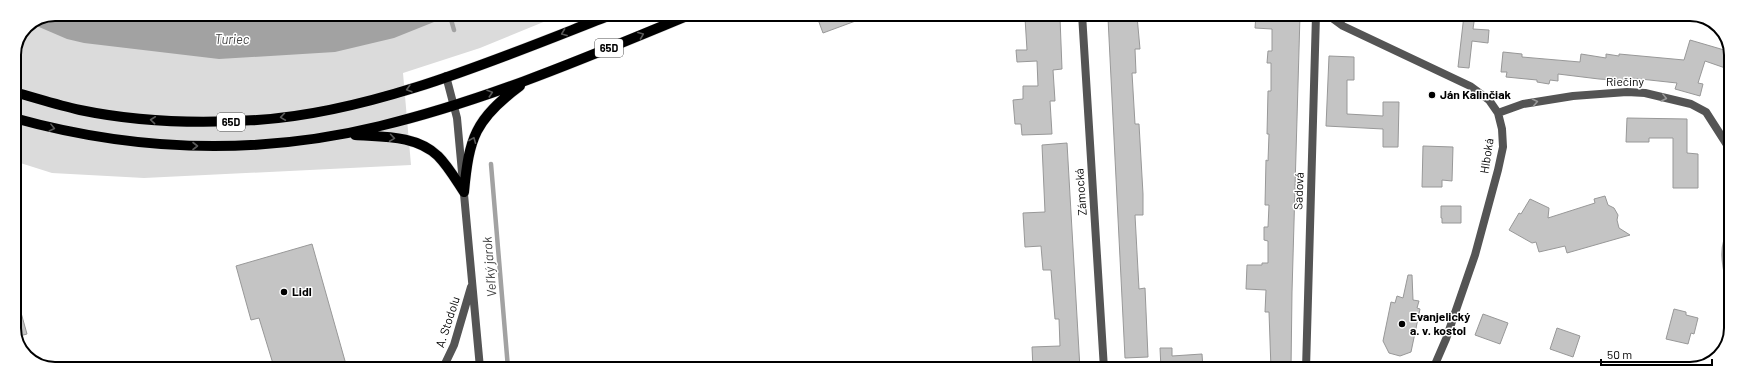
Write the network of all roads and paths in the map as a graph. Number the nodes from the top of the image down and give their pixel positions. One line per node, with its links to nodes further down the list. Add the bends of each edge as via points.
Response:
1 (595, 21): 6 (main road, 65D, one-way to 6)
2 (675, 21): 7 (main road, 65D, one-way to 2)
3 (1082, 21): 18 (street, Zámocká)
4 (1316, 21): 19 (street, Sadová)
5 (1336, 21): 10 (street, Hlboká, via 1470,86 1489,100)
6 (446, 76): 8 (main road, 65D, one-way to 8, via 392,94 334,109 258,120 213,122 165,121 120,116 80,110); 9 (street)
7 (527, 81): 9 (main road, 65D, one-way to 7); 14 (main road, one-way to 7, via 471,141 483,119 506,96)
8 (21, 94)
9 (454, 104): 12 (main road, 65D, via 381,126); 14 (street)
10 (1498, 113): 13 (street, Riečiny, one-way to 13, via 1523,104 1573,96 1645,93 1691,104 1706,112); 20 (street, Hlboká, via 1503,141 1498,170 1475,256)
11 (21, 120): 12 (main road, 65D, one-way to 12, via 75,134 179,146 258,145)
12 (339, 135): 14 (main road, one-way to 14, via 409,140 438,156)
13 (1724, 141)
14 (464, 192): 15 (street)
15 (472, 281): 16 (street, A. Stodolu, via 456,339); 17 (street)
16 (446, 362)
17 (479, 362)
18 (1104, 362)
19 (1306, 362)
20 (1436, 362)

